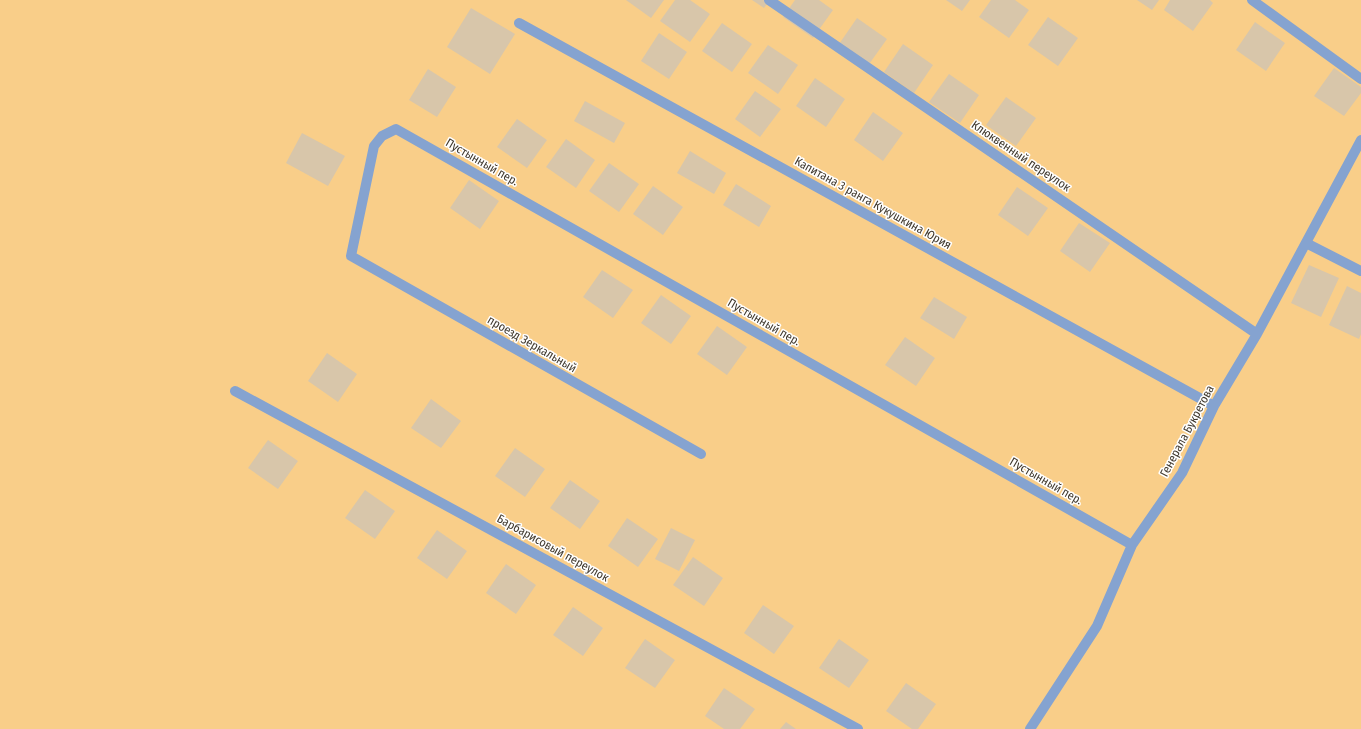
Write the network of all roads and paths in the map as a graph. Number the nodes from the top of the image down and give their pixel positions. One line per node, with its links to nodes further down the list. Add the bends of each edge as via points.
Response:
1 (769, 0): 9 (street, Клюквенный переулок)
2 (1252, 0): 4 (street)
3 (519, 23): 11 (street, Капитана 3 ранга Кукушкина Юрия)
4 (1361, 79)
5 (1361, 140): 6 (street, Генерала Букретова)
6 (1306, 243): 8 (street); 9 (street, Генерала Букретова)
7 (351, 256): 12 (street, проезд Зеркальный); 13 (street, Пустынный пер., via 374,146 382,136 396,129)
8 (1361, 271)
9 (1257, 334): 11 (street, Генерала Букретова)
10 (236, 391): 14 (street, Барбарисовый переулок)
11 (1214, 406): 13 (street, Генерала Букретова, via 1182,473)
12 (700, 454)
13 (1132, 545): 15 (street, Генерала Букретова, via 1097,626)
14 (858, 729)
15 (1030, 729)

